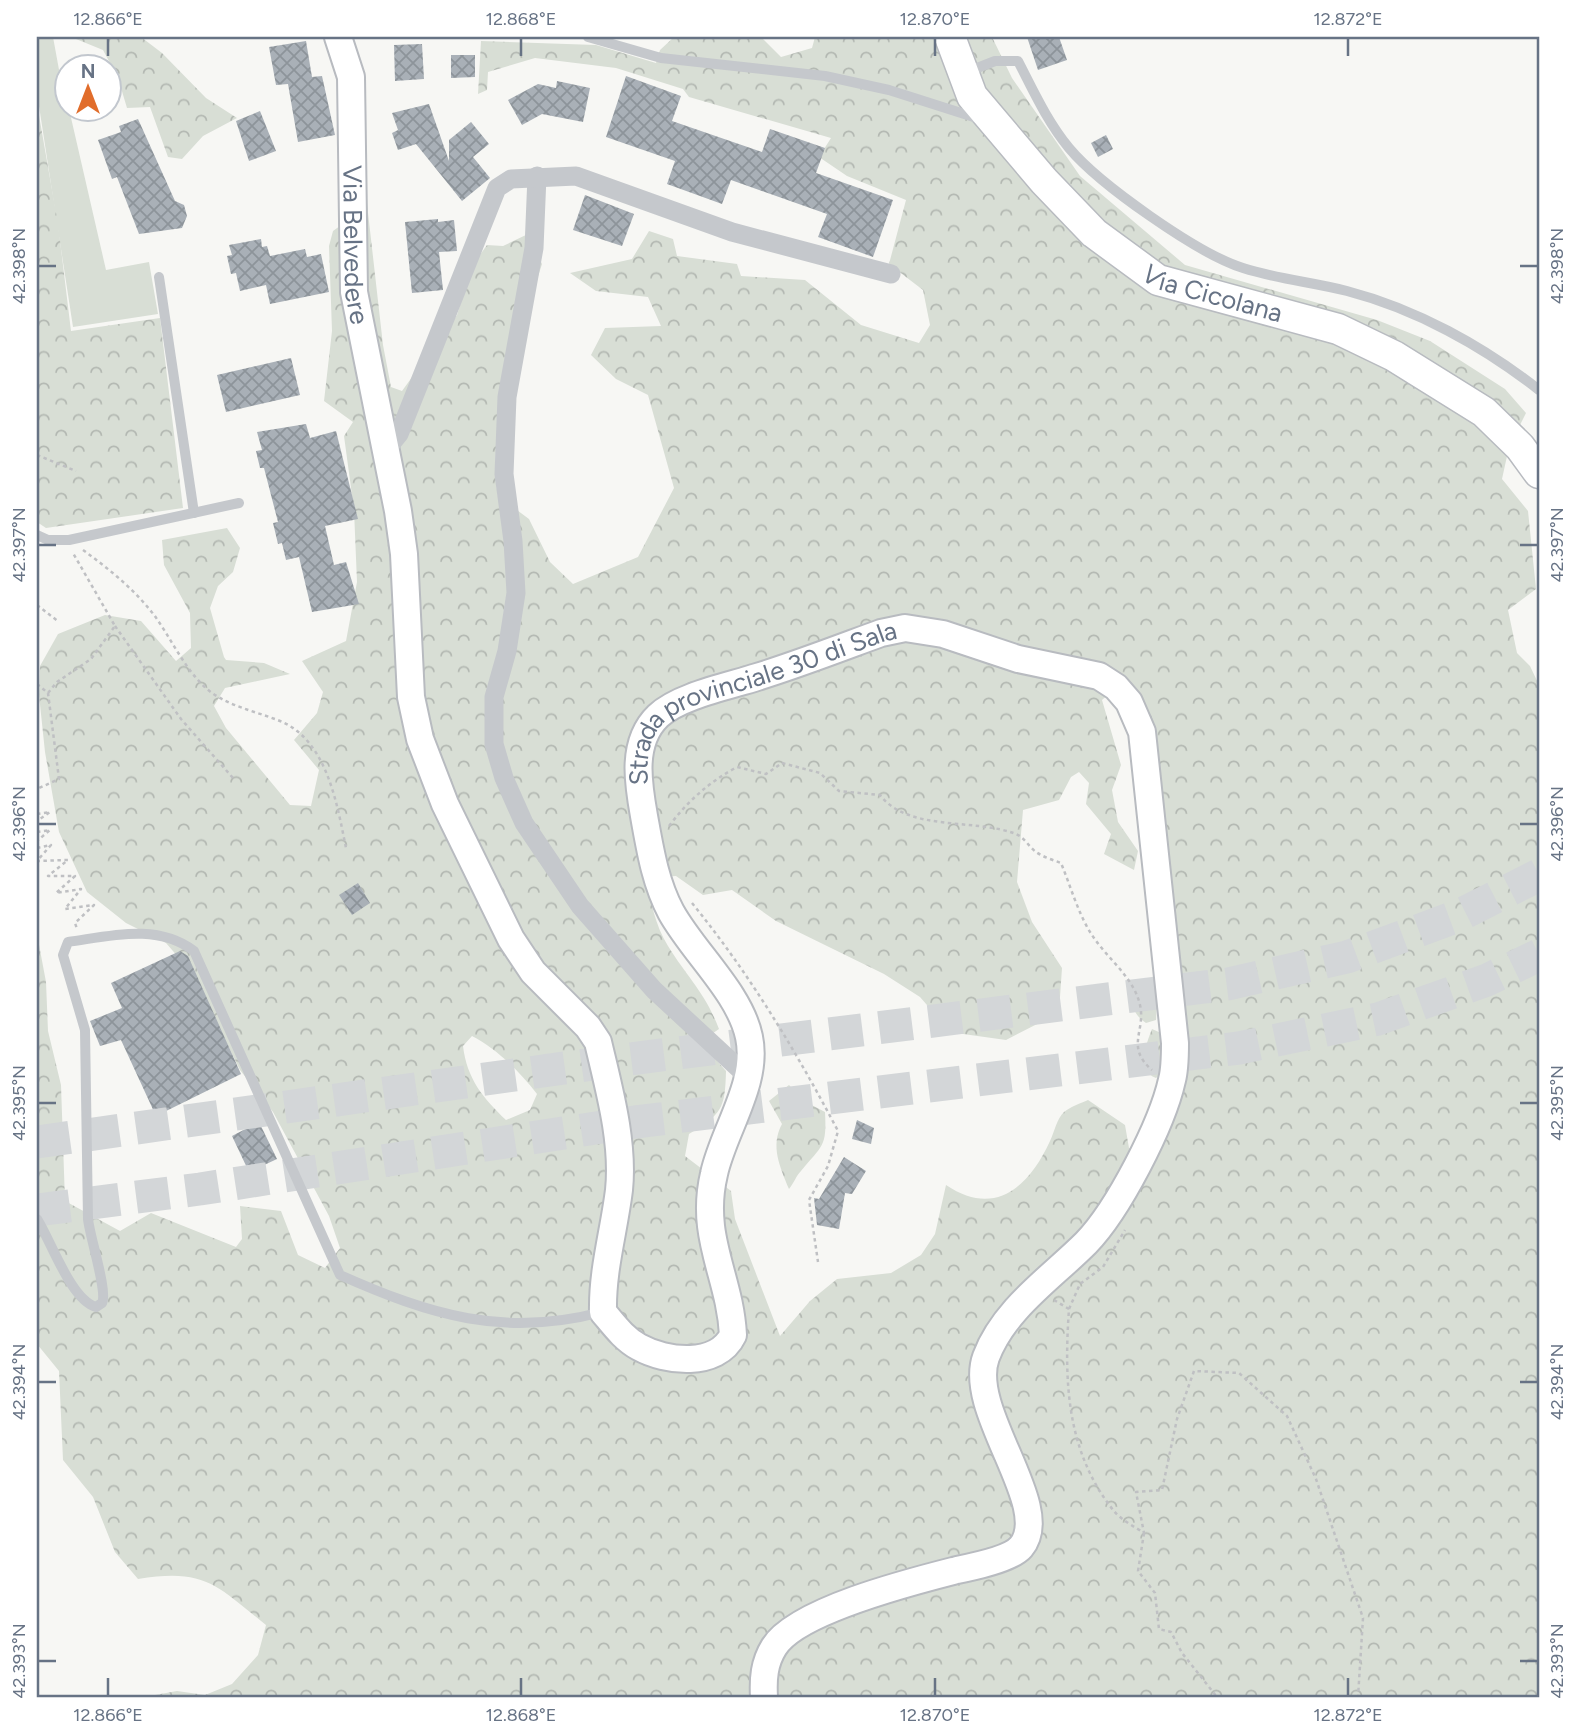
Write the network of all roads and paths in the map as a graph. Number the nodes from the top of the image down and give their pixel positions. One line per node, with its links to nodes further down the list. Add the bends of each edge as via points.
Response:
1 (338, 37): 10 (street, Via Belvedere, via 351,77 354,292)
2 (588, 37): 5 (lane, via 661,58 863,84)
3 (950, 37): 4 (main road, Via Cicolana)
4 (964, 73): 5 (main road, Via Cicolana, via 972,96); 9 (lane, via 995,61 1018,61 1037,103 1071,150 1204,252 1242,268 1386,303 1429,321)
5 (996, 125): 13 (main road, Via Cicolana, via 1094,233 1158,280 1338,329 1394,356 1485,412)
6 (537, 176): 7 (street, via 576,176 732,232); 10 (street, via 511,180 497,188 399,434); 34 (street, via 534,248 507,397 504,474 516,593 494,697 494,744 524,823 580,906 654,990)
7 (891, 274)
8 (159, 277): 15 (lane)
9 (1539, 390)
10 (385, 451): 38 (street, via 404,554 411,696 420,739 445,804 511,939 533,972 598,1042 619,1159)
11 (37, 455): 12 (path)
12 (76, 471)
13 (1539, 473)
14 (239, 503): 15 (lane)
15 (194, 513): 18 (lane)
16 (37, 535): 17 (lane)
17 (48, 540): 18 (lane); 21 (path, via 72,553)
18 (69, 540): 31 (path, via 114,572 152,613 206,688 302,735 336,798)
19 (37, 605): 20 (path)
20 (59, 622)
21 (115, 626): 23 (path, via 90,659); 24 (path, via 181,719)
22 (37, 684): 23 (path)
23 (48, 693): 25 (path, via 59,779)
24 (233, 778)
25 (37, 789)
26 (37, 814): 27 (path, via 50,812)
27 (37, 821)
28 (37, 832): 29 (path, via 50,830)
29 (37, 841)
30 (37, 848): 33 (path, via 51,845 37,861 68,860 48,876 75,876 56,893 81,889 65,909 94,905 75,923)
31 (346, 848)
32 (650, 851): 34 (street, Strada provinciale 30 di Sala, via 671,912 745,1024 750,1039); 35 (path, via 687,802 715,779 737,767 766,774 782,763 820,773 839,791 880,795 890,808 912,818 982,825 1019,835 1036,852 1061,863 1093,937 1127,978 1140,1005 1136,1044 1145,1064 1157,1075); 35 (street, Strada provinciale 30 di Sala, via 640,790 642,743 658,716 669,708 717,689 905,628 1099,676 1129,702 1142,732 1175,1043 1173,1079)
33 (80, 941): 36 (lane, via 68,942 63,955 85,1030 88,1219 90,1245 105,1290 102,1303 96,1307 87,1304 70,1284); 38 (lane, via 155,934 181,941 194,951 340,1275 475,1321 556,1323)
34 (747, 1077): 38 (street, Strada provinciale 30 di Sala, via 714,1171 708,1207 732,1320 733,1335 727,1346 692,1359 660,1356 637,1347)
35 (1165, 1099): 37 (street, Strada provinciale 30 di Sala, via 1111,1208 1088,1240)
36 (37, 1219)
37 (1036, 1289): 39 (path, via 1069,1309 1068,1407 1082,1459 1115,1512); 40 (street, Strada provinciale 30 di Sala, via 999,1328 985,1359 981,1385 1027,1508 1029,1533 1020,1549 985,1564 833,1608 789,1630 765,1664)
38 (603, 1312)
39 (1144, 1533): 41 (path, via 1138,1571 1154,1593 1159,1629 1171,1632); 42 (path, via 1136,1492 1162,1490 1177,1419 1194,1371 1239,1373 1287,1416 1316,1479 1363,1618)
40 (764, 1697)
41 (1217, 1697)
42 (1358, 1697)

